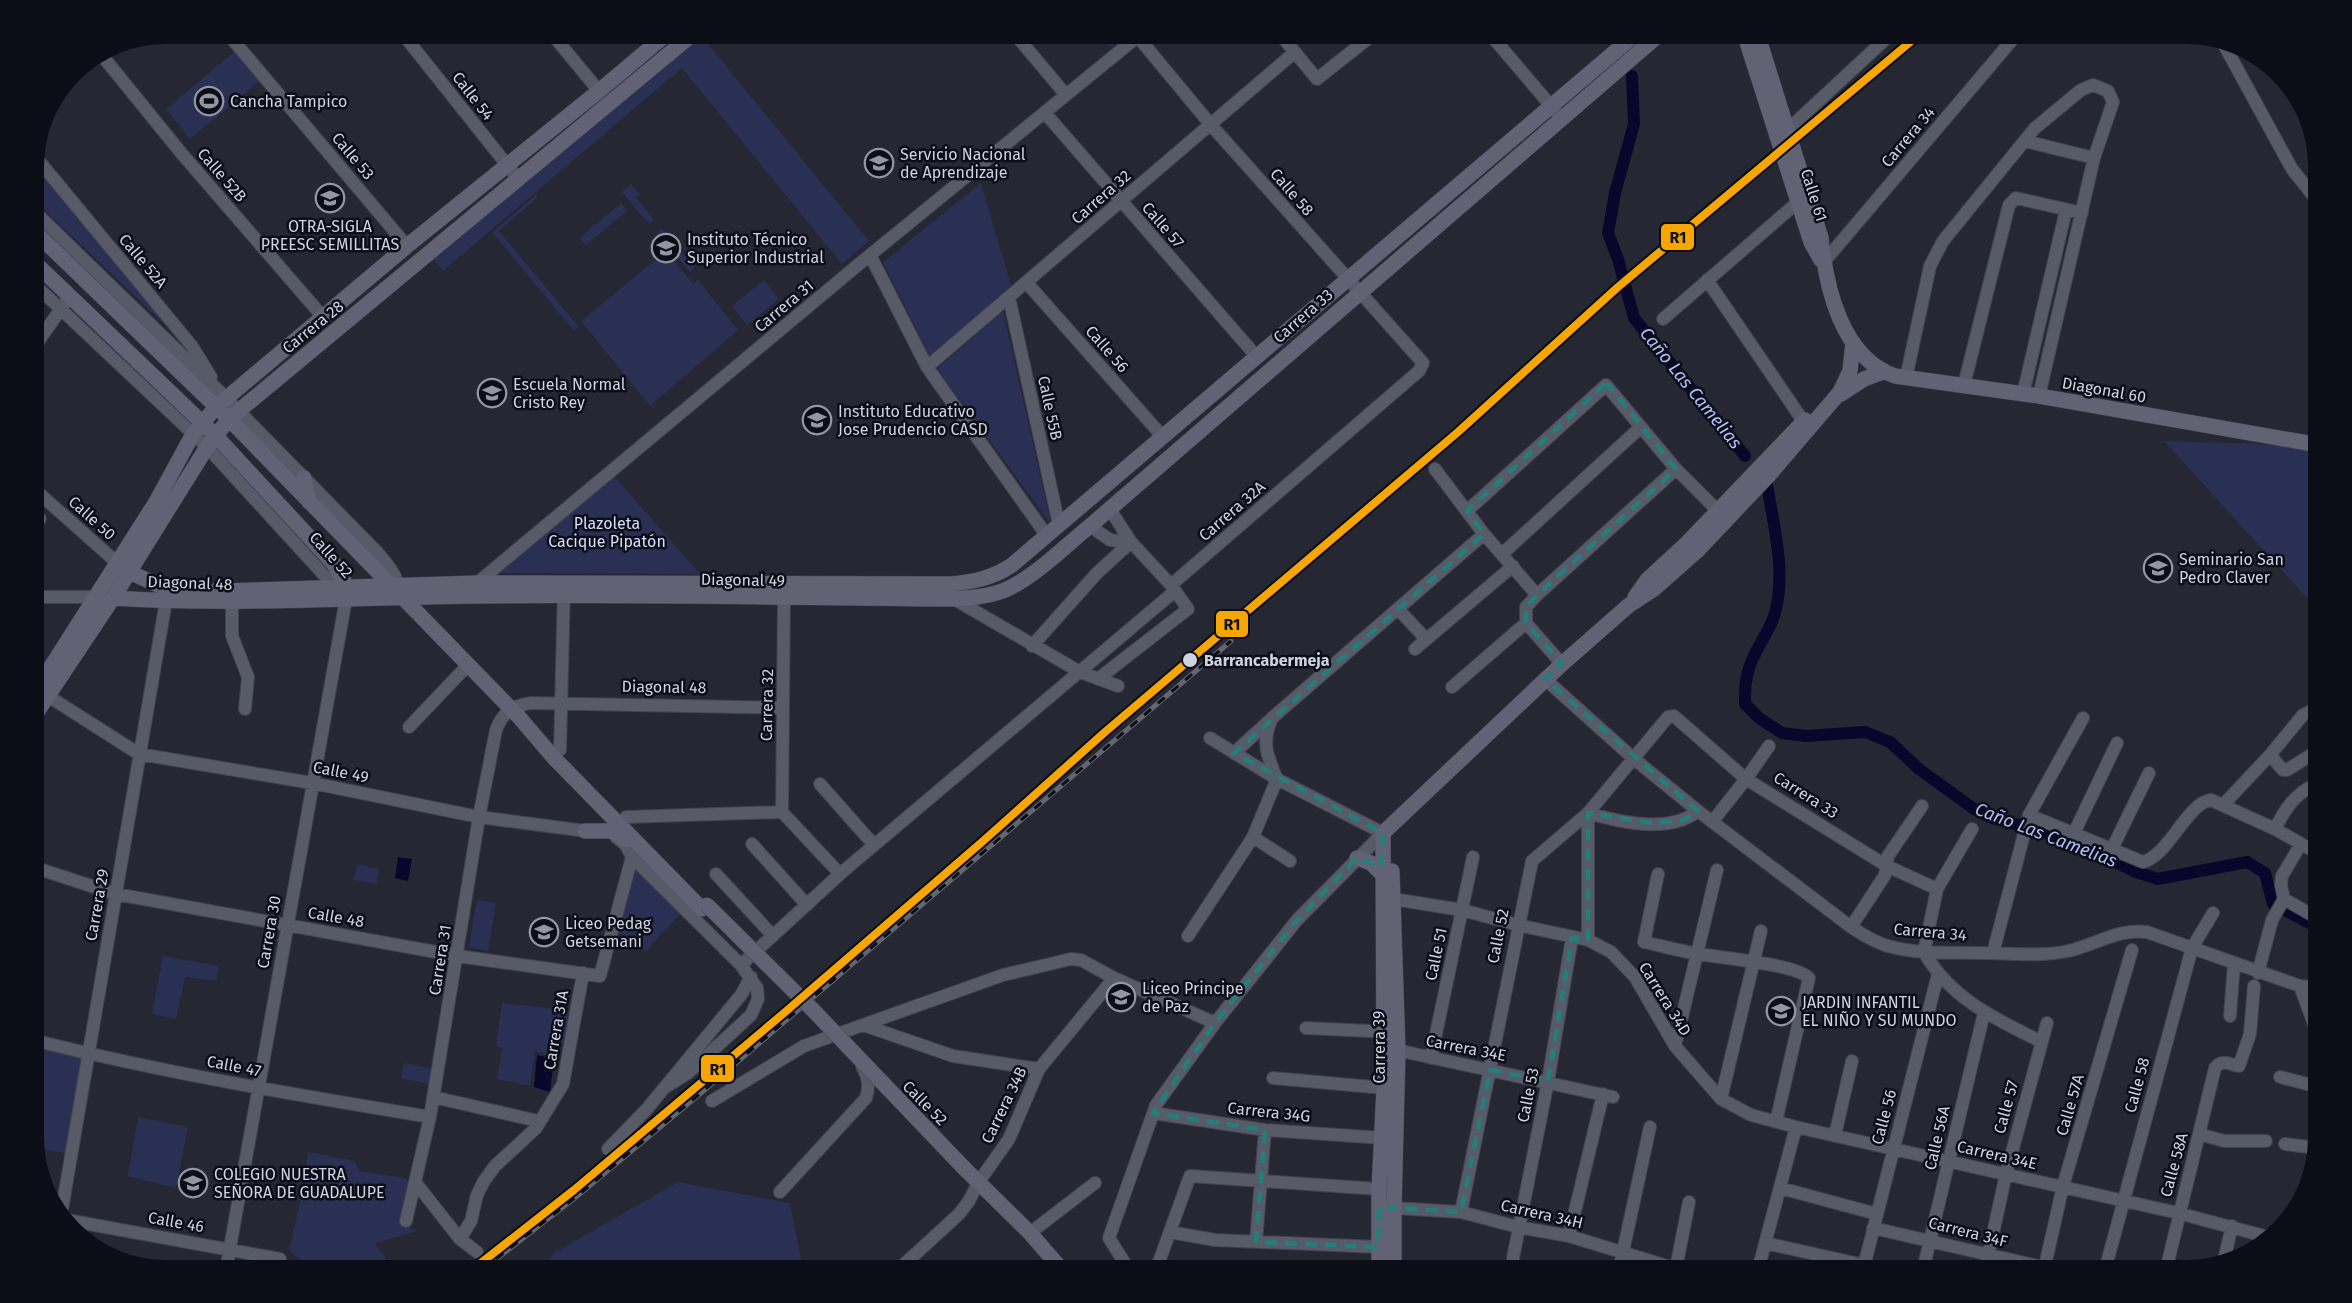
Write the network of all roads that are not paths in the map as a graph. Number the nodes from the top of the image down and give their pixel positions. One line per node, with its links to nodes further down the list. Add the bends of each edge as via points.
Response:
1 (236, 44): 38 (street, Calle 53)
2 (411, 44): 28 (street, Calle 54)
3 (560, 44): 20 (street)
4 (655, 44): 20 (main road, Carrera 28)
5 (681, 44): 30 (main road, Carrera 28)
6 (1023, 44): 21 (street)
7 (1129, 44): 21 (street, Carrera 31)
8 (1147, 44): 24 (street, Calle 58)
9 (1288, 44): 18 (street)
10 (1360, 44): 18 (street, via 1317,79)
11 (1500, 44): 22 (street)
12 (1626, 44): 22 (main road, Carrera 33)
13 (1647, 44): 22 (main road, Carrera 33)
14 (1750, 44): 25 (main road, Calle 61)
15 (1880, 44): 25 (street)
16 (2009, 44): 40 (street, Carrera 34)
17 (2227, 51): 31 (street, via 2292,169)
18 (1295, 52): 24 (street, Carrera 32)
19 (105, 59): 50 (street, Calle 52B)
20 (599, 91): 28 (main road, Carrera 28)
21 (1066, 95): 23 (street, Carrera 31)
22 (1557, 112): 42 (main road, Carrera 33); 45 (main road, Carrera 33)
23 (1045, 113): 32 (street, Calle 57); 39 (street, Carrera 31)
24 (1211, 124): 32 (street, Carrera 32); 42 (street, Calle 58)
25 (1782, 134): 33 (main road, Calle 61); 40 (main road, Calle 61, via 1821,238)
26 (2025, 141): 27 (street); 27 (street, via 2080,90 2093,86 2108,91 2113,102); 59 (street, via 1943,242 1930,266)
27 (2094, 158): 35 (street)
28 (506, 164): 30 (street, Calle 54); 38 (main road, Carrera 28)
29 (44, 167): 64 (street, Calle 52A, via 191,345)
30 (519, 180): 65 (main road, Carrera 28)
31 (2308, 189)
32 (1120, 202): 44 (street, Carrera 32); 55 (street, Calle 57)
33 (1798, 202): 40 (main road, Calle 61, via 1811,242); 43 (street)
34 (2066, 210): 35 (street); 60 (street, via 2016,198 2009,205); 61 (street)
35 (2082, 213): 63 (street)
36 (44, 221): 64 (street, Calle 52)
37 (44, 240): 64 (main road, Calle 52)
38 (407, 246): 50 (main road, Carrera 28)
39 (870, 255): 56 (street); 89 (street, Carrera 31)
40 (1823, 263): 52 (main road, Calle 61)
41 (44, 271): 47 (main road, Calle 52)
42 (1348, 280): 45 (street, Calle 58); 55 (main road, Carrera 33)
43 (1707, 280): 51 (street); 66 (street)
44 (1026, 282): 48 (street, Carrera 32); 69 (street, Calle 56)
45 (1359, 292): 57 (street, Calle 58, via 1422,363); 77 (main road, Carrera 33)
46 (44, 294): 49 (street, Calle 52)
47 (71, 297): 49 (street); 68 (main road, Calle 52)
48 (1009, 297): 56 (street, Carrera 32); 82 (street, Calle 55B)
49 (60, 309): 53 (street); 68 (street, Calle 52)
50 (323, 317): 64 (main road, Carrera 28)
51 (1663, 319)
52 (1845, 328): 54 (main road, Calle 61); 66 (main road, via 1840,376)
53 (44, 333)
54 (1853, 343): 58 (main road, Calle 61); 62 (main road, via 1850,371)
55 (1257, 357): 69 (main road, Carrera 33)
56 (927, 367): 82 (street)
57 (1421, 368): 91 (street, Carrera 32A)
58 (1883, 372): 59 (main road, Diagonal 60); 62 (main road)
59 (1906, 378): 60 (main road, Diagonal 60)
60 (1964, 385): 61 (main road, Diagonal 60)
61 (2023, 394): 63 (main road, Diagonal 60)
62 (1837, 396): 66 (main road)
63 (2039, 396): 71 (main road, Diagonal 60)
64 (221, 400): 65 (main road, Calle 52); 68 (main road, Carrera 28)
65 (233, 415): 70 (main road, Carrera 28); 74 (street, Calle 52); 76 (main road, Calle 52)
66 (1807, 426): 80 (main road); 103 (main road, via 1756,490 1697,551)
67 (1641, 427): 73 (street); 79 (street, via 1609,386 1604,386); 86 (street)
68 (197, 428): 70 (main road, Calle 52); 88 (main road, Carrera 28)
69 (1163, 437): 78 (main road, Carrera 33)
70 (211, 441): 88 (main road, Carrera 28); 94 (main road, Calle 52, via 334,564)
71 (2308, 443)
72 (1435, 469): 79 (street)
73 (1676, 469): 80 (street); 95 (street)
74 (304, 478): 76 (main road); 92 (street, Calle 52, via 378,553 391,569)
75 (44, 498): 88 (street, Calle 50)
76 (309, 502): 92 (main road, Calle 52)
77 (1110, 507): 81 (main road, Carrera 33); 85 (street)
78 (1078, 509): 81 (main road, via 1080,518); 82 (main road, Carrera 33)
79 (1467, 511): 83 (street)
80 (1718, 511): 103 (main road, via 1647,580)
81 (1090, 526): 84 (main road, Carrera 33); 85 (street, via 1110,540)
82 (1053, 530): 84 (main road, via 1065,531); 90 (main road, Carrera 33, via 1004,571)
83 (1484, 534): 86 (street); 104 (street)
84 (1069, 542): 100 (main road, Carrera 33, via 1015,585 993,594)
85 (1131, 542): 91 (street); 107 (street, via 1097,573)
86 (1502, 554): 87 (street)
87 (1513, 566): 95 (street); 106 (street)
88 (123, 568): 94 (main road, Diagonal 48, via 158,585 188,592); 97 (main road, Carrera 28); 98 (main road, Carrera 28)
89 (477, 583): 92 (main road, Diagonal 49); 93 (main road, Diagonal 49)
90 (969, 583): 93 (main road, Diagonal 49)
91 (1173, 588): 111 (street, Carrera 32A); 112 (street, via 1188,609)
92 (396, 589): 93 (main road, Diagonal 49); 94 (main road, Diagonal 49); 110 (main road, Calle 52)
93 (564, 589): 99 (main road, Diagonal 49); 119 (street)
94 (343, 591): 102 (main road, Diagonal 48); 140 (street, Carrera 30)
95 (1537, 595): 105 (street, via 1526,607)
96 (44, 597): 97 (street, Diagonal 48)
97 (97, 597): 98 (street, Diagonal 48); 114 (main road, Carrera 28)
98 (113, 598): 101 (main road, Diagonal 48); 115 (main road, Carrera 28)
99 (784, 598): 100 (main road, Diagonal 49); 120 (street, Carrera 32)
100 (954, 599): 107 (street)
101 (166, 601): 102 (main road, Diagonal 48); 133 (street, Carrera 29)
102 (232, 602): 121 (street, via 232,636 248,677)
103 (1628, 606): 109 (main road)
104 (1398, 609): 106 (street); 125 (street)
105 (1527, 623): 109 (street); 117 (street)
106 (1426, 639): 108 (street)
107 (1032, 646): 111 (street)
108 (1415, 649)
109 (1562, 663): 113 (main road)
110 (468, 665): 123 (main road, Calle 52); 127 (street)
111 (1080, 672): 112 (street); 160 (street, Carrera 32A)
112 (1098, 679): 116 (street)
113 (1545, 679): 136 (street, Carrera 34); 152 (main road)
114 (44, 682)
115 (44, 684)
116 (1118, 686)
117 (1452, 687)
118 (44, 696): 133 (street, Calle 49)
119 (562, 704): 120 (street, Diagonal 48); 123 (street, Diagonal 48, via 531,703); 131 (street)
120 (783, 708): 146 (street, Carrera 32)
121 (245, 709)
122 (2308, 712): 134 (street)
123 (514, 713): 131 (main road, Calle 52); 148 (street, Carrera 31, via 501,717 496,730); 174 (main road, Calle 52)
124 (1668, 717): 136 (street, Calle 52); 139 (street, Carrera 33, via 1674,716)
125 (1272, 718): 132 (street); 138 (street, via 1265,734)
126 (2083, 718): 150 (street)
127 (409, 727)
128 (1210, 738): 132 (street)
129 (2116, 743): 156 (street)
130 (1769, 746): 139 (street)
131 (560, 750): 149 (main road, Calle 52)
132 (1234, 753): 138 (street)
133 (139, 754): 140 (street, Calle 49); 176 (street, Carrera 29)
134 (2270, 755): 135 (street, via 2283,770); 143 (street)
135 (2308, 757)
136 (1633, 758): 145 (street, Carrera 34); 147 (street, Calle 52)
137 (2149, 772): 162 (street)
138 (1277, 779): 152 (street); 157 (street)
139 (1746, 779): 151 (street); 167 (street, Carrera 33)
140 (312, 783): 148 (street, Calle 49); 184 (street, Carrera 30)
141 (820, 784): 160 (street)
142 (2308, 789): 154 (street, via 2286,808)
143 (2223, 805): 154 (street); 162 (street, via 2206,801 2155,856 2143,862)
144 (1922, 806): 167 (street, via 1888,856)
145 (1698, 811): 147 (street, via 1684,820 1652,823); 151 (street, Carrera 34)
146 (782, 813): 149 (street); 171 (street)
147 (1588, 813): 185 (street, Calle 52, via 1532,861); 191 (street)
148 (479, 817): 155 (street, Calle 49); 197 (street, Carrera 31)
149 (626, 817): 180 (main road, Calle 52)
150 (2028, 818): 156 (street); 195 (street)
151 (1712, 822): 186 (street, Carrera 34)
152 (1388, 828): 165 (street); 172 (main road, Carrera 39); 177 (main road, Carrera 39)
153 (1972, 829): 175 (street)
154 (2275, 829): 159 (street)
155 (585, 831): 163 (street, Calle 49, via 617,837); 174 (main road, via 617,832)
156 (2074, 833): 162 (street)
157 (1253, 837): 166 (street); 189 (street)
158 (752, 844): 179 (street)
159 (2301, 844): 161 (street); 178 (street, via 2282,876)
160 (874, 845): 171 (street, Carrera 32A)
161 (2308, 848)
162 (2112, 849)
163 (633, 857): 200 (street, Calle 49); 201 (street, Calle 48, via 600,976)
164 (1473, 857): 181 (street, Calle 51)
165 (1357, 858): 172 (main road, via 1371,863); 212 (street, via 1297,920)
166 (1290, 861)
167 (1887, 866): 175 (street, Carrera 33); 186 (street)
168 (1717, 870): 196 (street)
169 (44, 871): 176 (street, Calle 48)
170 (716, 874): 188 (street)
171 (840, 874): 179 (street, Carrera 32A)
172 (1382, 874): 217 (main road, Carrera 39)
173 (1658, 874): 196 (street, via 1644,942)
174 (668, 876): 180 (main road, Calle 52)
175 (1937, 888): 194 (street)
176 (116, 894): 184 (street, Calle 48); 221 (street, Carrera 29)
177 (1393, 899): 181 (street, Carrera 34D); 217 (main road, Carrera 39)
178 (2282, 902): 183 (street); 202 (street, via 2272,920)
179 (807, 905): 188 (street, Carrera 32A)
180 (705, 907): 255 (main road, Calle 52, bridge, via 813,1010)
181 (1462, 910): 185 (street, Carrera 34D); 222 (street, Calle 51)
182 (2213, 913): 192 (street, Calle 58)
183 (2308, 914)
184 (286, 924): 197 (street, Calle 48); 230 (street, Carrera 30)
185 (1518, 925): 190 (street, Carrera 34D); 225 (street, Calle 52)
186 (1851, 927): 194 (street, Carrera 34, via 1889,946)
187 (1761, 931): 198 (street)
188 (773, 936): 200 (street, Carrera 32A)
189 (1188, 936)
190 (1572, 938): 191 (street, Carrera 34D); 228 (street, Calle 53)
191 (1588, 940): 220 (street, Carrera 34D, via 1611,952 1635,977)
192 (2192, 948): 195 (street, Carrera 34, via 2134,930 2050,954); 199 (street, Carrera 34); 261 (street, Calle 58)
193 (2132, 950): 257 (street, Calle 57A)
194 (1924, 952): 195 (street, Carrera 34); 203 (street)
195 (1994, 953)
196 (1698, 954): 198 (street); 220 (street)
197 (458, 956): 201 (street, Calle 48); 233 (street, Carrera 31)
198 (1753, 963): 234 (street); 239 (street, via 1786,967 1807,975 1810,982)
199 (2234, 964): 202 (street, Carrera 34); 211 (street)
200 (741, 965): 204 (street, Calle 49)
201 (583, 973): 277 (street, Carrera 31A, via 563,1084 536,1128 484,1181 471,1221)
202 (2258, 973): 207 (street, Carrera 34)
203 (1938, 974): 210 (street); 248 (street, Calle 56)
204 (751, 977): 231 (street, via 741,995); 231 (street, via 758,999 751,1016 688,1073)
205 (1114, 978): 212 (street); 214 (street, via 1075,958 1003,975); 224 (street, Carrera 34B)
206 (2254, 986): 243 (street, Calle 58A, via 2250,1034 2239,1066 2224,1062 2215,1068)
207 (2300, 986): 208 (street, Carrera 34); 209 (street)
208 (2308, 986)
209 (2308, 1009)
210 (1984, 1013): 218 (street); 251 (street, Calle 56A)
211 (2230, 1016)
212 (1215, 1023): 236 (street)
213 (2047, 1023): 218 (street, Calle 57)
214 (863, 1025): 216 (street); 224 (street, via 953,1056)
215 (1306, 1028): 217 (street, Carrera 34E)
216 (846, 1032): 235 (street, via 804,1046); 260 (street, via 868,1077 866,1098)
217 (1391, 1040): 222 (street, Carrera 34E); 232 (main road, Carrera 39); 264 (main road, Carrera 39)
218 (2040, 1041): 252 (street, Calle 57)
219 (44, 1043): 221 (street, Calle 47)
220 (1675, 1047): 234 (street, Carrera 34D)
221 (87, 1054): 230 (street, Calle 47); 263 (street, Carrera 29)
222 (1431, 1058): 225 (street, Carrera 34E)
223 (1852, 1061): 244 (street)
224 (1039, 1069): 255 (street, Carrera 34B, via 1009,1138)
225 (1490, 1070): 228 (street, Carrera 34E); 265 (street, Calle 52)
226 (2280, 1077): 229 (street)
227 (1273, 1078): 232 (street)
228 (1548, 1081): 271 (street, Calle 53); 276 (street, Carrera 34E, via 1608,1095)
229 (2308, 1084)
230 (258, 1088): 237 (street, Calle 47); 282 (street, Carrera 30)
231 (664, 1088): 250 (street)
232 (1384, 1088): 245 (main road, Carrera 39)
233 (433, 1096): 237 (street, Carrera 31); 238 (street)
234 (1721, 1099): 239 (street, Carrera 34E)
235 (711, 1101)
236 (1153, 1113): 242 (street, Carrera 34G); 292 (street, via 1109,1239)
237 (430, 1116): 254 (street, Carrera 31)
238 (534, 1120)
239 (1776, 1122): 241 (street, Carrera 34E)
240 (1650, 1127): 284 (street)
241 (1796, 1127): 244 (street, Carrera 34E); 258 (street)
242 (1265, 1130): 245 (street, Carrera 34G); 253 (street)
243 (2199, 1134): 246 (street, via 2224,1141); 266 (street, Calle 58A)
244 (1835, 1135): 248 (street, Carrera 34E)
245 (1383, 1138): 259 (main road, Carrera 39)
246 (2266, 1141)
247 (2285, 1144): 249 (street)
248 (1893, 1147): 251 (street, Carrera 34E); 267 (street, Calle 56)
249 (2307, 1147)
250 (608, 1149)
251 (1948, 1161): 252 (street, Carrera 34E); 278 (street, Calle 56A)
252 (2006, 1174): 257 (street, Carrera 34E); 286 (street, Calle 57)
253 (1260, 1180): 259 (street); 273 (street, via 1190,1176); 279 (street)
254 (415, 1182): 268 (street, Carrera 31); 277 (street)
255 (978, 1183): 274 (main road, Calle 52); 290 (street, Carrera 34B, via 959,1214)
256 (1095, 1183): 274 (street)
257 (2063, 1186): 261 (street, Carrera 34E); 305 (street, Calle 57A)
258 (1780, 1188): 267 (street); 280 (street)
259 (1379, 1189): 281 (main road, Carrera 39)
260 (780, 1192)
261 (2122, 1201): 266 (street, Carrera 34E); 306 (street, Calle 58)
262 (1689, 1202): 298 (street)
263 (64, 1204)
264 (1394, 1208): 265 (street, Carrera 34H); 295 (main road, Carrera 39)
265 (1461, 1212): 271 (street, Carrera 34H)
266 (2178, 1213): 270 (street, Carrera 34E); 307 (street, Calle 58A)
267 (1877, 1214): 272 (street, Calle 56)
268 (406, 1221)
269 (77, 1222): 282 (street, Calle 46)
270 (2232, 1226): 275 (street, Carrera 34E); 285 (street)
271 (1518, 1227): 276 (street, Carrera 34H); 287 (street, Calle 53)
272 (1873, 1228): 278 (street, Carrera 34F); 301 (street, Calle 56)
273 (1170, 1232): 279 (street); 293 (street)
274 (1030, 1233): 291 (main road, Calle 52)
275 (2260, 1235)
276 (1569, 1236): 284 (street, Carrera 34H)
277 (460, 1239): 283 (street)
278 (1930, 1240): 286 (street, Carrera 34F); 302 (street, Calle 56A)
279 (1256, 1242): 281 (street)
280 (1765, 1243): 299 (street); 300 (street)
281 (1378, 1247): 294 (main road, Carrera 39)
282 (230, 1248): 288 (street, Carrera 30); 289 (street, Calle 46)
283 (477, 1252)
284 (1624, 1252): 296 (street); 297 (street, Carrera 34H)
285 (2226, 1252)
286 (1988, 1254): 303 (street, Calle 57); 304 (street, Carrera 34F)
287 (1513, 1258)
288 (228, 1259)
289 (280, 1259)
290 (910, 1259)
291 (1052, 1259)
292 (1122, 1259)
293 (1160, 1259)
294 (1379, 1259)
295 (1394, 1259)
296 (1622, 1259)
297 (1646, 1259)
298 (1680, 1259)
299 (1761, 1259)
300 (1828, 1259)
301 (1866, 1259)
302 (1926, 1259)
303 (1987, 1259)
304 (2008, 1259)
305 (2050, 1259)
306 (2108, 1259)
307 (2168, 1259)

